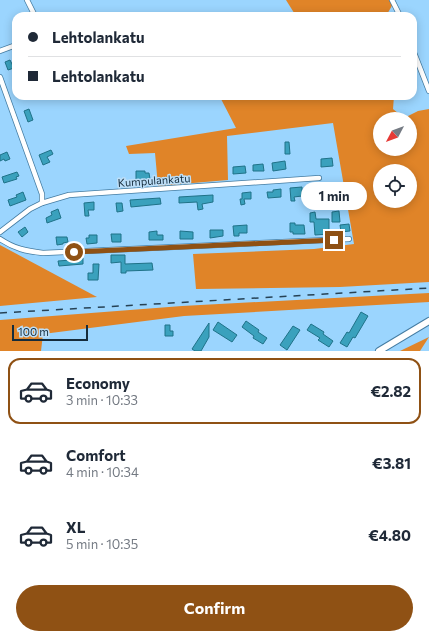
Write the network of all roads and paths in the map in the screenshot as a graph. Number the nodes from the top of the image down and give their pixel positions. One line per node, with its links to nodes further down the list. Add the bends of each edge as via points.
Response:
1 (27, 0): 3 (street)
2 (392, 0): 4 (street)
3 (33, 12)
4 (398, 12)
5 (12, 46): 6 (street)
6 (0, 50)
7 (417, 60): 9 (street)
8 (0, 77): 11 (street, via 42,194)
9 (429, 91)
10 (319, 178): 11 (street, Kumpulankatu, via 69,196)
11 (42, 203): 12 (street, Kumpulankatu)
12 (0, 232)
13 (0, 239): 14 (street, via 17,249 43,253)
14 (349, 239)
15 (428, 324): 16 (street)
16 (379, 351)

